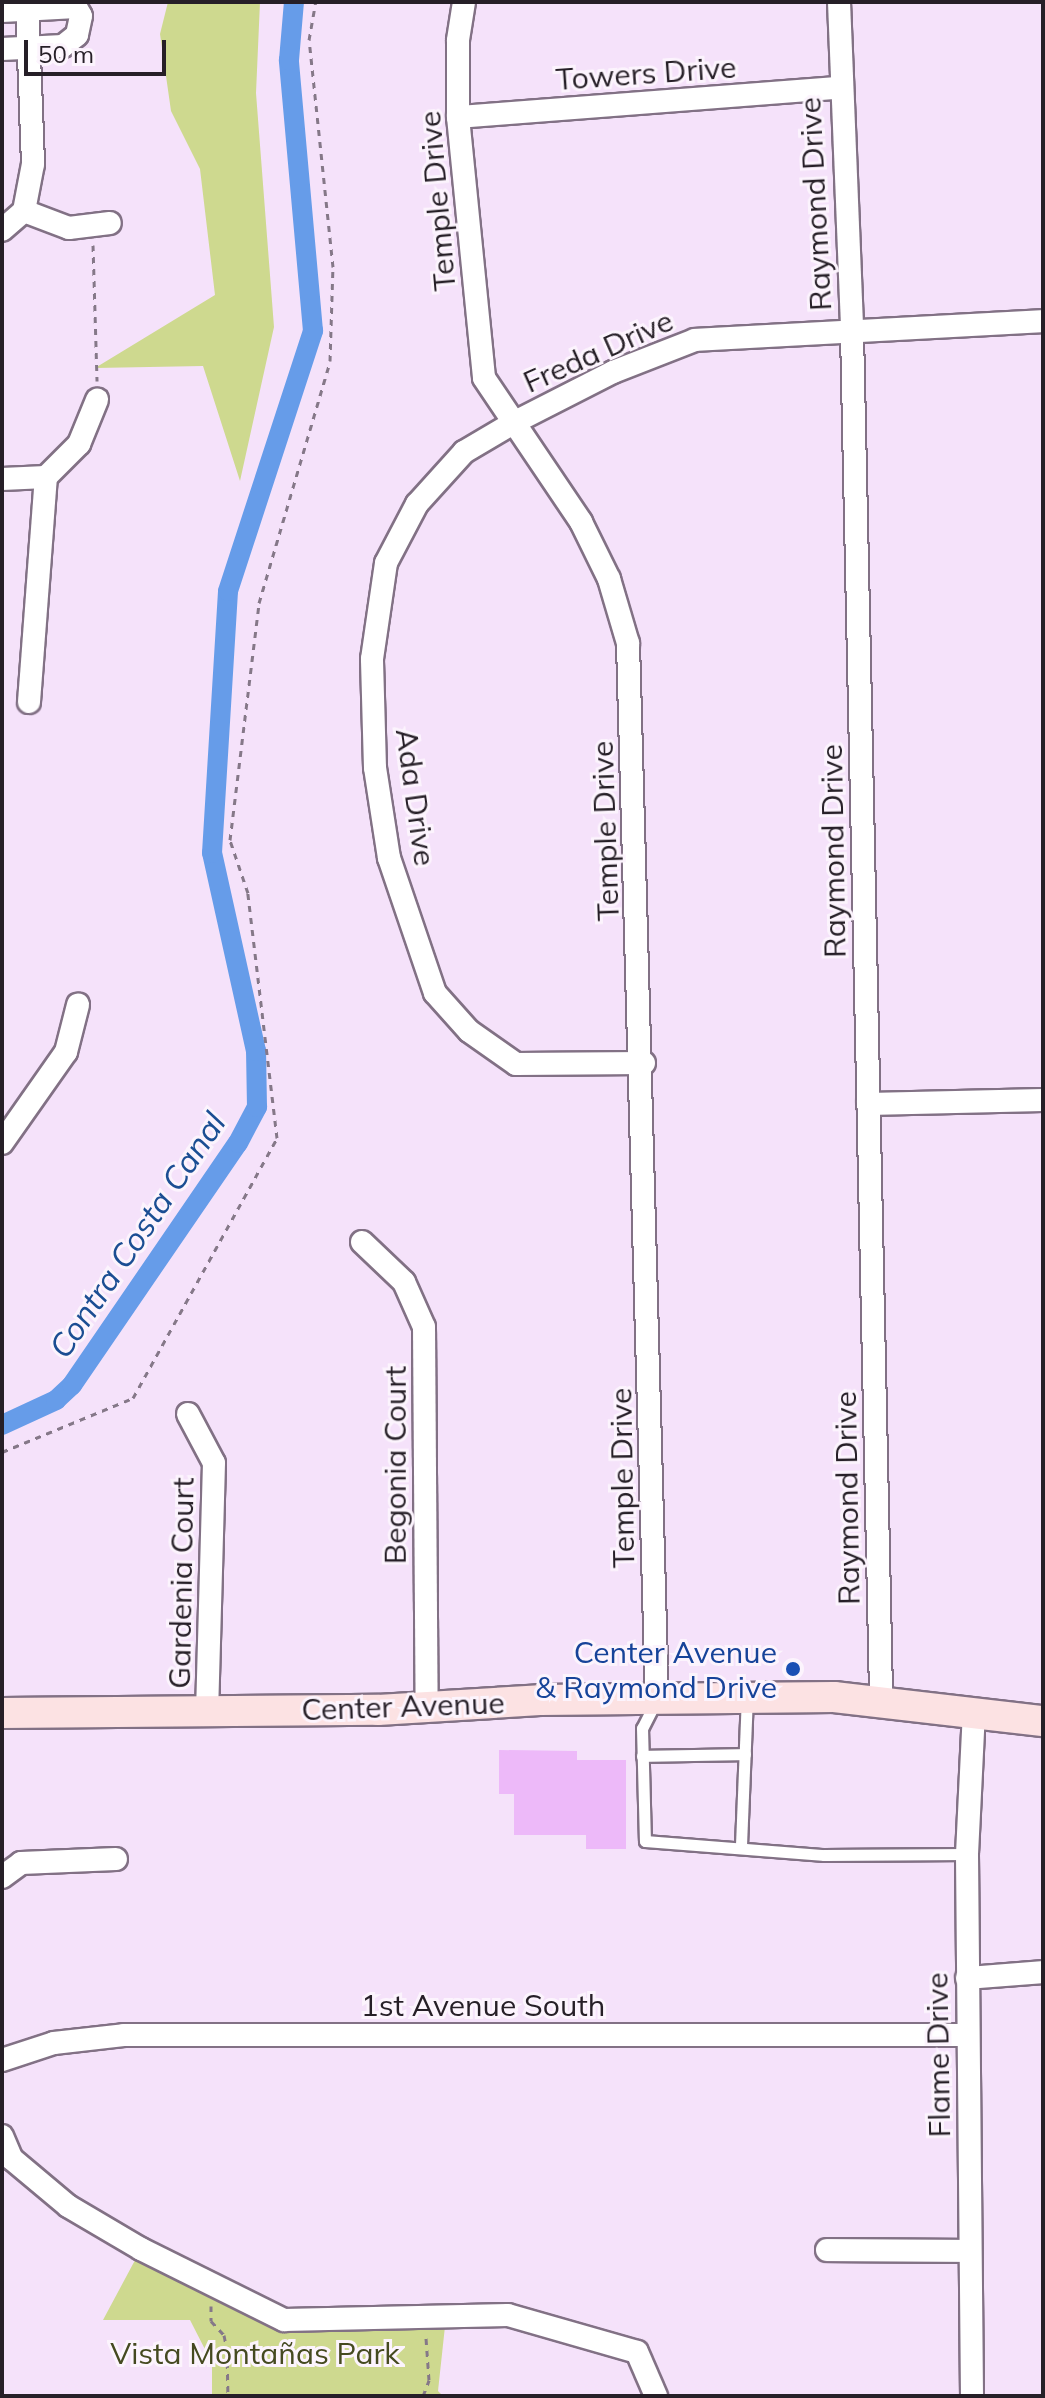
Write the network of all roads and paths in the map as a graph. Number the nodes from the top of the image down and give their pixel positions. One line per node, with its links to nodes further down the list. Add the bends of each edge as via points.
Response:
1 (316, 2): 27 (path, via 309,40 333,267 330,361 259,603 230,840 248,893 277,1138 133,1398)
2 (464, 2): 9 (street, Temple Drive)
3 (839, 2): 8 (street, Raymond Drive)
4 (27, 6): 5 (street); 6 (street); 6 (street, via 76,7 81,16 77,35 63,46)
5 (2, 11)
6 (29, 47): 7 (street); 10 (street, via 33,164)
7 (2, 49)
8 (839, 88): 9 (street, Towers Drive); 14 (street, Raymond Drive)
9 (458, 117): 16 (street, Temple Drive, via 484,378)
10 (24, 211): 11 (street, via 69,228); 12 (street)
11 (101, 224): 15 (path)
12 (2, 230)
13 (1043, 321): 14 (street, Freda Drive)
14 (852, 332): 16 (street, Freda Drive, via 695,340 613,372); 23 (street, Raymond Drive)
15 (97, 400): 17 (street, via 79,444)
16 (515, 422): 21 (street, Temple Drive, via 581,522 609,579 628,643); 21 (street, Ada Drive, via 464,452 417,504 386,563 372,659 375,768 389,858 435,993 469,1031 516,1064)
17 (46, 477): 18 (street); 19 (street)
18 (2, 479)
19 (29, 702)
20 (78, 1005): 24 (street, via 66,1052)
21 (644, 1063): 28 (street, Temple Drive)
22 (1043, 1100): 23 (street)
23 (868, 1104): 30 (street, Raymond Drive)
24 (2, 1143)
25 (362, 1242): 31 (street, Begonia Court, via 404,1282 424,1327)
26 (188, 1414): 32 (street, Gardenia Court, via 214,1463)
27 (2, 1452)
28 (657, 1698): 29 (street, Center Avenue); 31 (street, Center Avenue); 37 (lane, via 642,1728)
29 (747, 1698): 30 (street, Center Avenue); 36 (lane)
30 (881, 1698): 33 (street, Center Avenue)
31 (427, 1709): 32 (street, Center Avenue)
32 (207, 1711): 34 (street, Center Avenue)
33 (974, 1712): 35 (street, Center Avenue); 39 (street, Flame Drive)
34 (2, 1713)
35 (1043, 1721)
36 (745, 1754): 37 (lane); 38 (lane)
37 (642, 1756): 38 (lane, via 645,1841)
38 (741, 1845): 39 (lane, via 824,1855)
39 (967, 1854): 43 (street, Flame Drive)
40 (116, 1859): 41 (street, via 21,1863)
41 (2, 1877)
42 (1043, 1972): 43 (street)
43 (967, 1978): 44 (street, Flame Drive)
44 (966, 2035): 45 (street, 1st Avenue South, via 124,2035 54,2043); 48 (street, Flame Drive)
45 (2, 2060)
46 (2, 2136): 49 (street, via 12,2159 68,2206)
47 (827, 2250): 48 (street)
48 (969, 2251): 54 (street, Flame Drive)
49 (219, 2288): 50 (street, via 284,2320); 51 (path, via 211,2321 224,2335)
50 (430, 2317): 52 (path); 53 (street, via 508,2315 637,2352)
51 (228, 2396)
52 (423, 2396)
53 (656, 2396)
54 (972, 2396)

